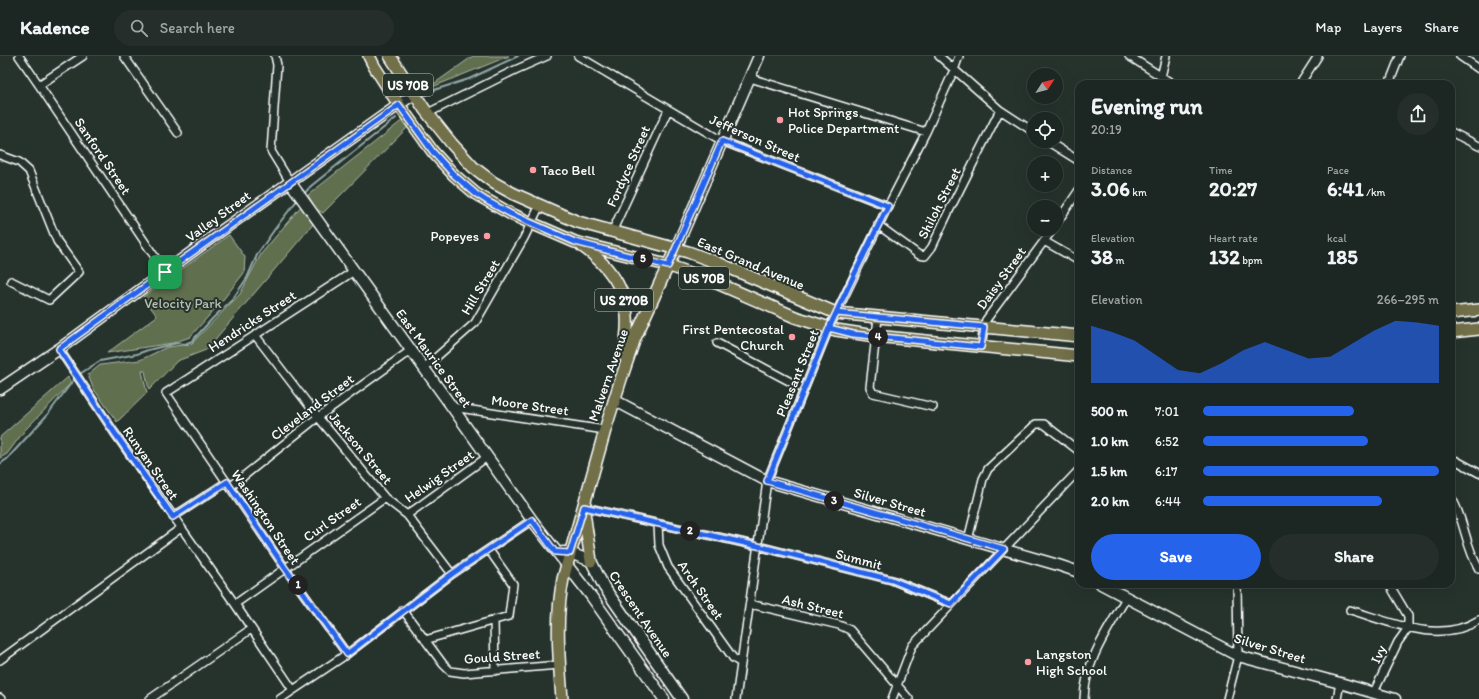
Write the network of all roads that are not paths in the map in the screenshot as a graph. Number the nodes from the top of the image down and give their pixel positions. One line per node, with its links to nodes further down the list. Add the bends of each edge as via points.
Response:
1 (18, 56): 24 (street, Sanford Street)
2 (83, 56): 24 (street)
3 (124, 56): 32 (street)
4 (275, 56): 39 (street, via 277,65 271,151)
5 (369, 56): 26 (main road, US 70B)
6 (390, 56): 25 (main road, US 70B)
7 (547, 56): 29 (street)
8 (578, 56): 27 (street, Jefferson Street)
9 (759, 56): 20 (street, Malvern Avenue)
10 (939, 56): 18 (street)
11 (959, 56): 18 (street, Pleasant Street)
12 (1129, 56): 19 (street)
13 (1166, 56): 19 (street)
14 (1318, 56): 22 (street)
15 (1400, 56): 23 (street)
16 (1460, 56): 17 (street)
17 (1479, 69)
18 (954, 70): 28 (street); 31 (street, Pleasant Street)
19 (1161, 76): 21 (street)
20 (750, 78): 31 (street); 34 (street, Malvern Avenue)
21 (1167, 80)
22 (1303, 80)
23 (1391, 80)
24 (39, 85): 54 (street, Sanford Street)
25 (414, 94): 26 (street, Valley Street); 29 (main road, US 70B)
26 (399, 105): 39 (street, Valley Street); 44 (main road, US 70B, via 433,152 454,175 476,194)
27 (668, 110): 34 (street, Jefferson Street); 46 (street, Fordyce Street)
28 (1000, 110): 30 (street); 45 (street, Shiloh Street, via 932,247 925,256 919,255)
29 (428, 113): 41 (main road, East Grand Avenue / US 70B, via 473,168 494,183)
30 (1027, 127)
31 (926, 132): 42 (street, Pleasant Street)
32 (178, 133)
33 (1455, 134): 35 (street)
34 (722, 141): 42 (street, Jefferson Street); 50 (street, Malvern Avenue)
35 (1479, 146)
36 (1058, 148): 38 (street)
37 (0, 155): 55 (street, via 19,162 29,171 56,241 78,272 49,300)
38 (1075, 159)
39 (293, 186): 53 (street, East Maurice Street); 54 (street, Valley Street)
40 (1075, 196): 43 (street)
41 (540, 205): 44 (street, Hill Street); 46 (main road, East Grand Avenue / US 70B, via 578,222)
42 (888, 206): 45 (street, Pleasant Street)
43 (1063, 214)
44 (531, 223): 49 (main road, US 70B); 72 (street, Hill Street, via 474,323)
45 (878, 225): 57 (street, Pleasant Street)
46 (612, 232): 50 (main road, East Grand Avenue / US 70B)
47 (1047, 236): 48 (street, Daisy Street)
48 (1044, 241): 51 (street); 60 (street, Daisy Street, via 986,320)
49 (575, 242): 52 (main road, US 70B); 73 (main road, US 270B, via 603,262 619,284 624,298 627,335)
50 (676, 248): 52 (main road, Malvern Avenue / US 270B); 57 (main road, East Grand Avenue / US 70B)
51 (1075, 259)
52 (668, 266): 61 (main road, US 70B, via 710,280 795,317); 73 (main road, Malvern Avenue / US 270B, via 635,338)
53 (354, 270): 64 (street, Hendricks Street); 70 (street, East Maurice Street)
54 (165, 272): 69 (street, Valley Street)
55 (11, 281)
56 (1479, 310): 58 (main road)
57 (836, 313): 59 (main road, East Grand Avenue / US 70B); 61 (street, Pleasant Street)
58 (1455, 313)
59 (878, 318): 60 (main road, East Grand Avenue / US 70B); 65 (street)
60 (984, 327): 66 (main road, East Grand Avenue / US 70B); 68 (street, Daisy Street)
61 (829, 328): 65 (main road, US 70B); 75 (street, Pleasant Street)
62 (1479, 329): 63 (main road)
63 (1455, 332)
64 (255, 335): 76 (street, Hendricks Street); 80 (street, Jackson Street)
65 (875, 336): 68 (main road, US 70B); 79 (street, via 870,387 873,393)
66 (1075, 336)
67 (718, 343): 75 (street)
68 (981, 347): 71 (main road, US 70B)
69 (59, 349): 74 (street, Valley Street); 93 (street, Runyan Street)
70 (411, 350): 72 (street, East Maurice Street); 80 (street, Cleveland Street)
71 (1075, 356)
72 (424, 368): 78 (street, East Maurice Street)
73 (621, 379): 77 (main road, Malvern Avenue / US 270B)
74 (0, 389)
75 (804, 389): 87 (street, Pleasant Street)
76 (166, 393): 88 (street, Washington Street)
77 (614, 400): 81 (main road, Malvern Avenue / US 270B); 87 (street, Silver Street)
78 (452, 407): 81 (street, Moore Street); 83 (street, East Maurice Street)
79 (933, 407)
80 (318, 417): 88 (street, Cleveland Street); 89 (street, Jackson Street)
81 (605, 430): 91 (main road, Malvern Avenue / US 270B)
82 (1075, 448): 97 (street, via 1044,424 1036,424 988,469 983,479)
83 (487, 457): 92 (street, Helwig Street); 94 (street, East Maurice Street)
84 (1455, 460): 85 (street)
85 (1479, 473)
86 (1075, 474): 99 (street)
87 (767, 481): 97 (street, Silver Street); 98 (street, Pleasant Street)
88 (229, 485): 93 (street, Cleveland Street); 105 (street, Washington Street)
89 (385, 498): 92 (street, Jackson Street); 105 (street, Curl Street)
90 (1455, 503): 106 (street, via 1468,545)
91 (584, 507): 95 (street, Summit); 102 (main road, Malvern Avenue / US 270B); 103 (main road)
92 (407, 515): 108 (street, Jackson Street)
93 (173, 517): 96 (street, Runyan Street)
94 (532, 520): 100 (street); 101 (street, East Maurice Street)
95 (658, 524): 98 (street, Summit); 128 (street, Arch Street, via 659,545 668,567 733,658)
96 (180, 528): 115 (street, Runyan Street); 127 (street)
97 (968, 540): 99 (street, Silver Street)
98 (758, 546): 116 (street, Pleasant Street); 117 (street, Summit, via 892,580)
99 (1004, 549): 107 (street, Silver Street); 117 (street)
100 (489, 550): 108 (street); 120 (street, via 513,584 509,616)
101 (555, 552): 102 (street); 104 (street, East Maurice Street)
102 (570, 553): 103 (street); 104 (main road, Malvern Avenue / US 270B)
103 (591, 561): 109 (street, Crescent Avenue)
104 (567, 566): 113 (street); 129 (main road, Malvern Avenue / US 270B, via 558,625)
105 (285, 568): 115 (street, Curl Street); 125 (street, Washington Street)
106 (1479, 569)
107 (1075, 571)
108 (452, 574): 118 (street)
109 (604, 587): 113 (street); 130 (street, Crescent Avenue)
110 (1108, 588): 114 (street, Silver Street)
111 (1237, 588): 126 (street)
112 (1391, 588): 123 (street, via 1408,616)
113 (591, 596): 132 (street)
114 (1126, 598): 126 (street, Silver Street); 145 (street, via 1090,664)
115 (235, 604): 122 (street, Runyan Street)
116 (750, 604): 128 (street, Pleasant Street); 134 (street, Ash Street, via 839,625 850,630)
117 (951, 604): 134 (street, via 912,646)
118 (404, 610): 124 (street, Gould Street); 125 (street)
119 (1350, 610): 123 (street)
120 (494, 620): 124 (street); 131 (street)
121 (1479, 620): 123 (street, via 1456,630 1438,632)
122 (250, 628): 135 (street, Runyan Street); 137 (street)
123 (1408, 628): 136 (street, Ivy, via 1398,642)
124 (425, 640): 131 (street, Gould Street, via 450,671)
125 (347, 654): 135 (street)
126 (1238, 656): 133 (street, Silver Street); 146 (street)
127 (0, 660)
128 (741, 663): 142 (street, Pleasant Street)
129 (559, 665): 131 (street, Gould Street); 139 (main road, Malvern Avenue / US 270B)
130 (660, 667): 132 (street); 141 (street, Crescent Avenue)
131 (495, 671)
132 (647, 676): 140 (street)
133 (1340, 683): 136 (street, Silver Street); 147 (street)
134 (897, 684): 143 (street); 144 (street, Ash Street)
135 (293, 690): 138 (street)
136 (1374, 692): 148 (street, Silver Street)
137 (150, 699)
138 (280, 699)
139 (562, 699)
140 (664, 699)
141 (682, 699)
142 (736, 699)
143 (892, 699)
144 (909, 699)
145 (1084, 699)
146 (1227, 699)
147 (1337, 699)
148 (1395, 699)

